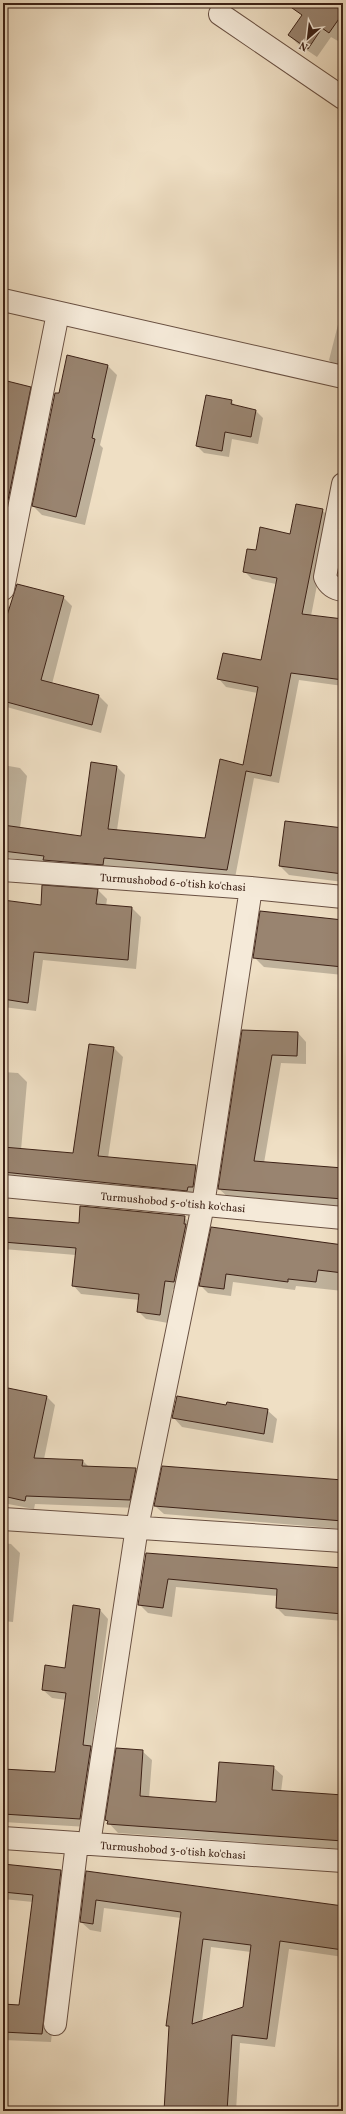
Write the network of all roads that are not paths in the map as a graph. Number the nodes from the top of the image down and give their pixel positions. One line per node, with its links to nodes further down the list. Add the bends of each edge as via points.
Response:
1 (220, 14): 2 (street)
2 (343, 98)
3 (3, 300): 4 (street)
4 (58, 313): 5 (street); 7 (street)
5 (343, 377)
6 (343, 484): 8 (street, via 326,577 328,584)
7 (3, 589)
8 (343, 590)
9 (3, 870): 10 (street, Turmushobod 6-o'tish ko'chasi)
10 (251, 888): 11 (street, Turmushobod 6-o'tish ko'chasi); 13 (street)
11 (343, 897)
12 (3, 1186): 13 (street, Turmushobod 5-o'tish ko'chasi)
13 (203, 1205): 14 (street, Turmushobod 5-o'tish ko'chasi); 16 (street)
14 (343, 1218)
15 (3, 1519): 16 (street)
16 (137, 1527): 17 (street); 19 (street)
17 (343, 1542)
18 (3, 1838): 19 (street, Turmushobod 3-o'tish ko'chasi)
19 (83, 1844): 20 (street, Turmushobod 3-o'tish ko'chasi); 21 (street)
20 (343, 1861)
21 (55, 2024)

